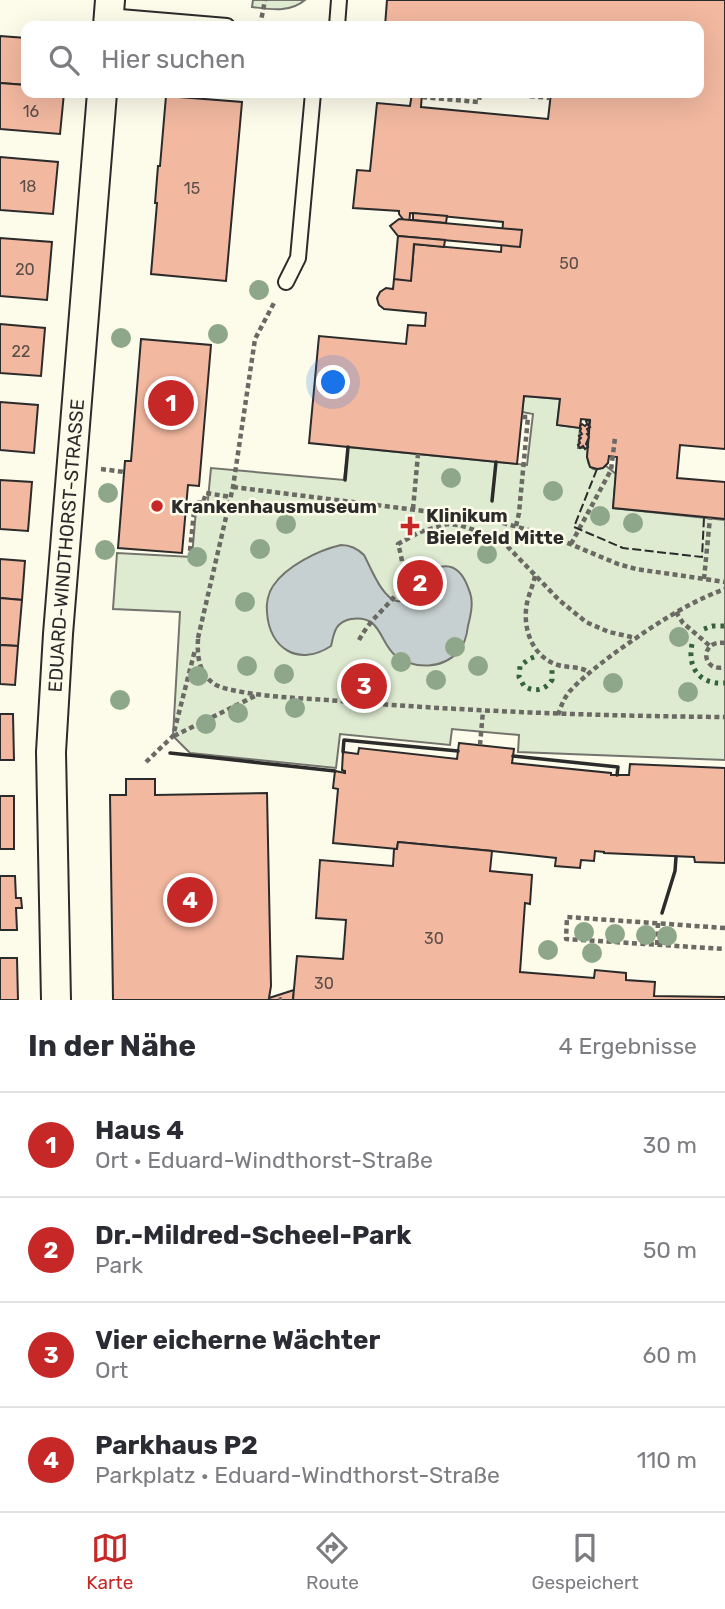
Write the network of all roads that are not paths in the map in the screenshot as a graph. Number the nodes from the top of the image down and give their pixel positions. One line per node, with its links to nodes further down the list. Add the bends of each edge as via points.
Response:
1 (339, 0): 4 (lane)
2 (109, 14): 3 (lane)
3 (178, 21)
4 (337, 21)
5 (102, 98): 8 (street, EDUARD-WINDTHORST-STRASSE, via 51,752)
6 (313, 98): 7 (lane, via 298,258)
7 (286, 282)
8 (56, 1000)

